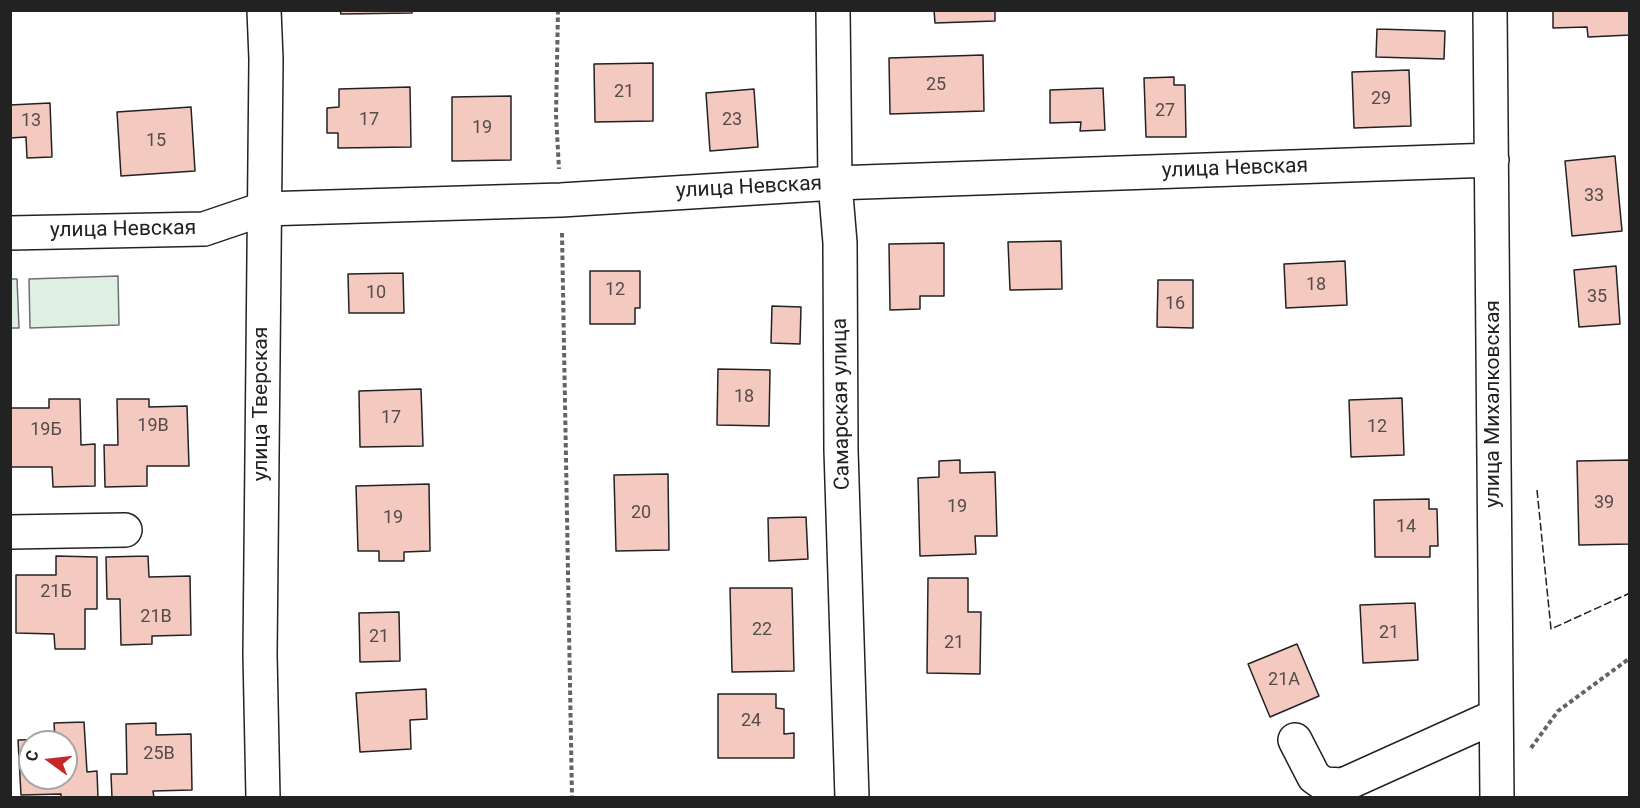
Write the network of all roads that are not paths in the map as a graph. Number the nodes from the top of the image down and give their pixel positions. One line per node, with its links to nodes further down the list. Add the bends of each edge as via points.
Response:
1 (264, 10): 6 (street, улица Тверская)
2 (833, 10): 5 (street, Самарская улица)
3 (1490, 10): 4 (street, улица Михалковская)
4 (1492, 160): 5 (street, улица Невская); 10 (street, улица Михалковская)
5 (835, 183): 6 (street, улица Невская, via 561,200); 14 (street, Самарская улица, via 840,243 841,450)
6 (263, 209): 7 (street, улица Невская, via 204,229); 13 (street, улица Тверская)
7 (10, 233)
8 (125, 530): 9 (street)
9 (10, 532)
10 (1496, 716): 11 (street, via 1336,786 1314,777); 12 (street, улица Михалковская)
11 (1295, 740)
12 (1497, 796)
13 (263, 798)
14 (852, 798)

